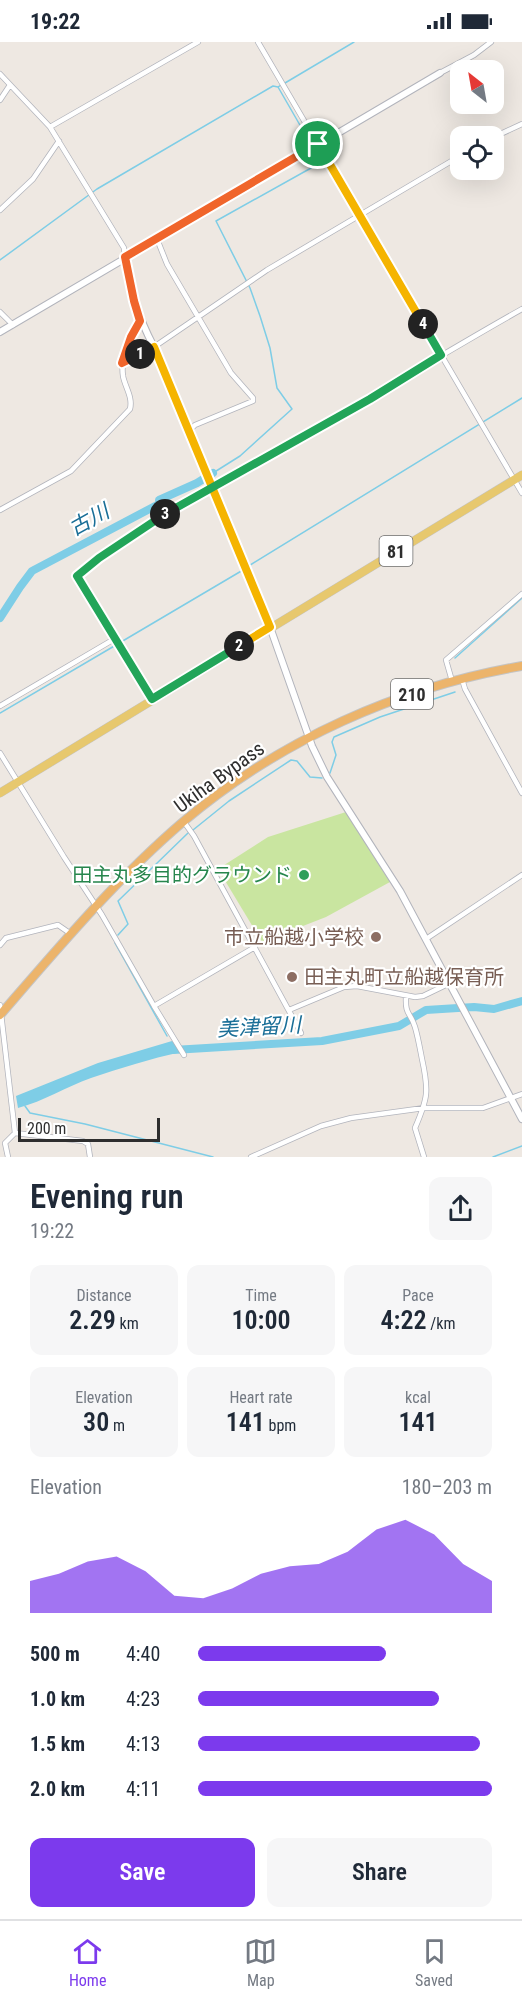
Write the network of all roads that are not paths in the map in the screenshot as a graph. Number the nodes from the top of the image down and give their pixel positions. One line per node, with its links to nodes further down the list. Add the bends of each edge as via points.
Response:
1 (198, 42): 9 (street)
2 (258, 42): 12 (street)
3 (491, 42): 4 (street)
4 (440, 73): 12 (street)
5 (0, 74): 6 (street)
6 (10, 85): 7 (street); 9 (street)
7 (0, 100)
8 (522, 124): 10 (street)
9 (50, 127): 11 (street)
10 (504, 132)
11 (59, 141): 14 (street, via 33,179); 17 (street, via 124,248)
12 (318, 144): 15 (street); 16 (street)
13 (450, 162): 15 (street)
14 (0, 210)
15 (360, 216): 20 (street, via 267,270); 25 (street)
16 (157, 238): 17 (street); 20 (street)
17 (125, 257): 21 (street); 22 (street)
18 (522, 309): 25 (street)
19 (0, 312): 22 (street)
20 (198, 318): 24 (street); 27 (street, via 231,374 253,401)
21 (140, 321): 24 (street); 26 (street)
22 (13, 325): 23 (street)
23 (0, 332)
24 (154, 347): 26 (street); 27 (street)
25 (441, 355): 29 (street); 30 (street)
26 (122, 363): 32 (street, via 132,402 130,409 71,471)
27 (189, 431): 30 (street)
28 (522, 475): 29 (main road, 81)
29 (514, 480): 31 (street); 34 (main road, 81)
30 (213, 488): 34 (street); 35 (street, via 168,512 77,576)
31 (522, 494)
32 (0, 510)
33 (522, 594): 38 (street, via 446,660)
34 (270, 627): 39 (main road, 81); 41 (street)
35 (116, 638): 39 (street); 40 (street)
36 (522, 666): 37 (highway, Ukiha Bypass / 210)
37 (462, 678): 38 (highway, Ukiha Bypass / 210); 45 (street)
38 (452, 681): 41 (highway, Ukiha Bypass / 210, via 355,715)
39 (152, 699): 43 (main road, 81)
40 (0, 706)
41 (309, 738): 46 (highway, Ukiha Bypass / 210, via 246,775); 50 (street, via 327,777)
42 (0, 753): 43 (street)
43 (18, 782): 44 (main road, 81); 48 (street)
44 (0, 793)
45 (522, 793)
46 (184, 822): 48 (highway, Ukiha Bypass / 210); 52 (street)
47 (522, 875): 50 (street)
48 (97, 906): 49 (highway, Ukiha Bypass / 210); 55 (street)
49 (71, 935): 51 (street, via 58,925 6,938); 57 (highway, Ukiha Bypass / 210)
50 (426, 939): 53 (street)
51 (0, 945)
52 (255, 947): 55 (street); 56 (street)
53 (450, 983): 54 (street, via 423,996); 61 (street)
54 (406, 996): 56 (street, via 344,987); 62 (street, via 405,1010 414,1024 427,1078)
55 (154, 1006): 59 (street)
56 (289, 1010): 58 (street)
57 (1, 1011): 64 (street)
58 (301, 1033)
59 (184, 1055)
60 (522, 1094): 61 (street)
61 (511, 1098): 62 (street, via 483,1108); 63 (street)
62 (424, 1107): 67 (street, via 321,1126); 68 (street, via 415,1128)
63 (522, 1119)
64 (15, 1133): 65 (street, via 5,1143); 66 (street, via 83,1141 88,1144)
65 (8, 1157)
66 (90, 1157)
67 (251, 1157)
68 (424, 1157)

